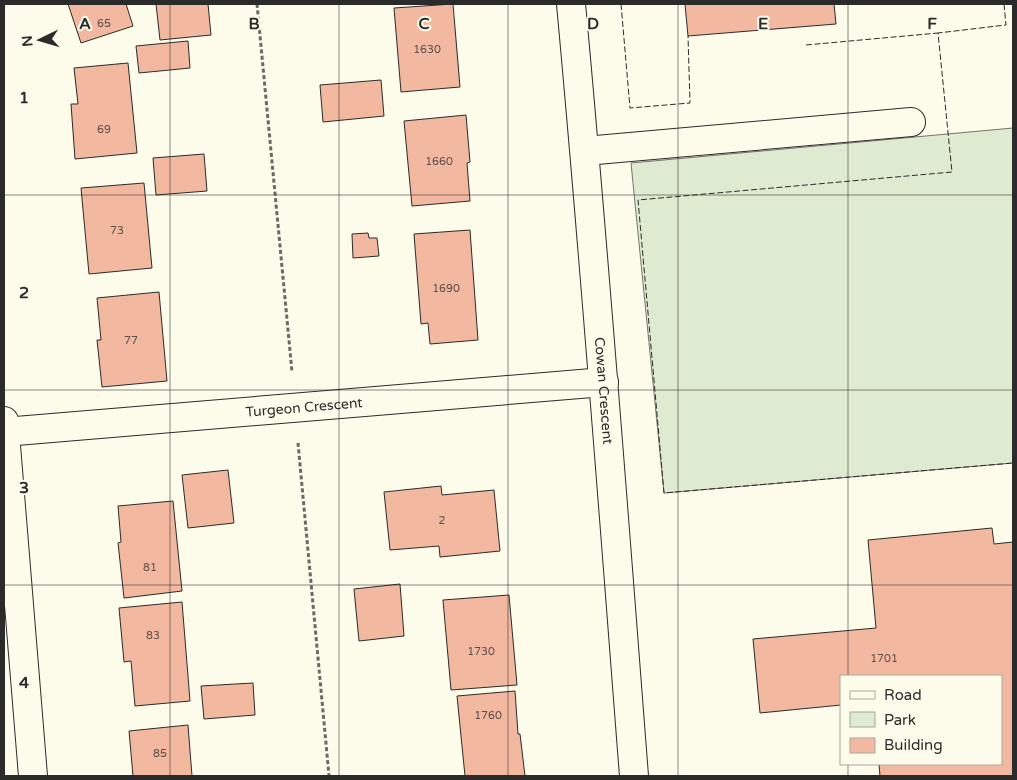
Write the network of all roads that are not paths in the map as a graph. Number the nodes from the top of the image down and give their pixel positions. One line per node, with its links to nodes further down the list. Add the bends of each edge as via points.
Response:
1 (571, 4): 3 (street, Cowan Crescent)
2 (911, 122): 3 (street)
3 (585, 151): 4 (street, Cowan Crescent)
4 (604, 382): 5 (street, Turgeon Crescent); 7 (street, Cowan Crescent)
5 (4, 428): 6 (street)
6 (33, 776)
7 (634, 776)

